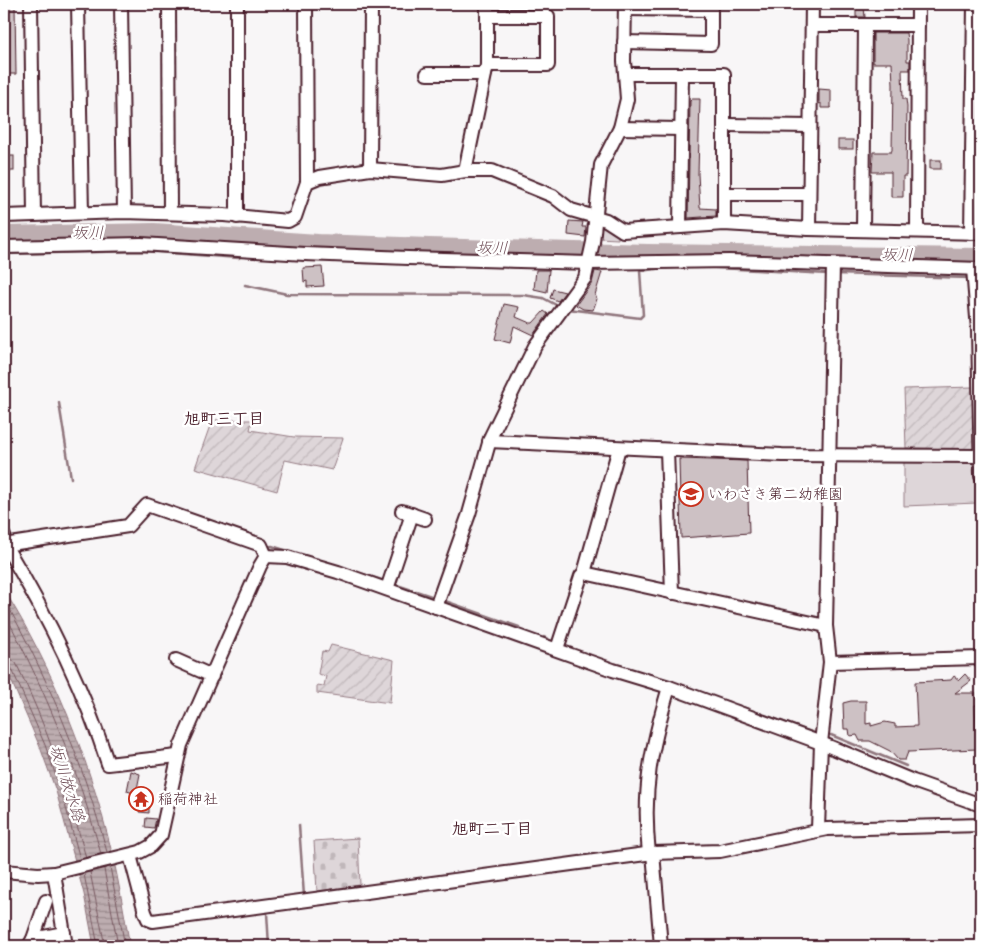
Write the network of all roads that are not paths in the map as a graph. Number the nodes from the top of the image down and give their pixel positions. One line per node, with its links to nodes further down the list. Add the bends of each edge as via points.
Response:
1 (31, 4): 35 (street)
2 (78, 4): 32 (street)
3 (121, 4): 33 (street)
4 (170, 4): 34 (street)
5 (237, 4): 38 (street)
6 (306, 4): 29 (street)
7 (371, 4): 27 (street)
8 (812, 4): 13 (street)
9 (918, 4): 15 (street)
10 (974, 4): 21 (street)
11 (625, 6): 16 (street); 16 (street, via 711,10 711,44)
12 (487, 10): 17 (street); 17 (street, via 548,16 548,65)
13 (812, 25): 14 (street); 23 (street)
14 (865, 25): 15 (street); 42 (street)
15 (918, 25): 43 (street)
16 (624, 42): 19 (street)
17 (486, 69): 18 (street); 28 (street)
18 (427, 74)
19 (626, 74): 20 (street); 24 (street, via 627,99)
20 (682, 75): 22 (street, via 724,74); 25 (street)
21 (977, 98): 26 (street)
22 (724, 125): 23 (street); 30 (street)
23 (810, 126): 31 (street)
24 (620, 128): 25 (street); 36 (street, via 601,165)
25 (681, 129): 40 (street)
26 (977, 165): 44 (street)
27 (370, 169): 28 (street, via 442,175); 29 (street)
28 (465, 170): 36 (street, via 492,171 552,196 571,210)
29 (307, 182): 38 (street, via 295,217 288,221)
30 (725, 194): 31 (street); 39 (street)
31 (809, 194): 41 (street)
32 (82, 212): 33 (street); 35 (street)
33 (124, 212): 34 (street)
34 (170, 213): 38 (street)
35 (34, 215): 37 (street)
36 (595, 215): 40 (street, via 623,231); 46 (street)
37 (4, 216)
38 (236, 216)
39 (724, 224): 40 (street); 41 (street)
40 (680, 228)
41 (809, 229): 42 (street)
42 (863, 230): 43 (street)
43 (916, 232): 44 (street)
44 (976, 233)
45 (4, 247): 46 (street, via 150,244 305,254)
46 (590, 262): 47 (street, via 711,260); 49 (street, via 585,278 570,301 535,346)
47 (833, 271): 48 (street); 52 (street)
48 (975, 274): 53 (street)
49 (489, 441): 50 (street); 61 (street, via 469,514)
50 (619, 448): 51 (street); 58 (street)
51 (667, 450): 52 (street); 60 (street)
52 (828, 455): 53 (street); 62 (street)
53 (981, 456): 54 (street)
54 (981, 476)
55 (425, 519): 59 (street, via 407,513)
56 (4, 542): 57 (street, via 128,526 146,506 242,537 261,545); 70 (street, via 68,658 108,764)
57 (266, 556): 59 (street, via 287,556); 67 (street)
58 (584, 573): 60 (street); 63 (street)
59 (387, 589): 61 (street)
60 (672, 593): 62 (street)
61 (436, 607): 63 (street)
62 (826, 626): 66 (street)
63 (557, 649): 68 (street)
64 (981, 658): 66 (street)
65 (176, 660): 67 (street)
66 (830, 662): 69 (street)
67 (212, 676): 70 (street)
68 (669, 687): 69 (street); 74 (street, via 648,773 646,827)
69 (821, 743): 71 (street); 73 (street)
70 (177, 756): 75 (street, via 161,835 151,846)
71 (981, 805)
72 (981, 825): 73 (street)
73 (818, 830): 74 (street, via 720,851)
74 (651, 854): 75 (street, via 190,922 148,919); 82 (street)
75 (128, 855): 77 (street)
76 (4, 871): 77 (street)
77 (57, 872): 79 (street)
78 (46, 901): 80 (street)
79 (64, 933): 80 (street); 81 (street)
80 (31, 942)
81 (66, 946)
82 (661, 946)

